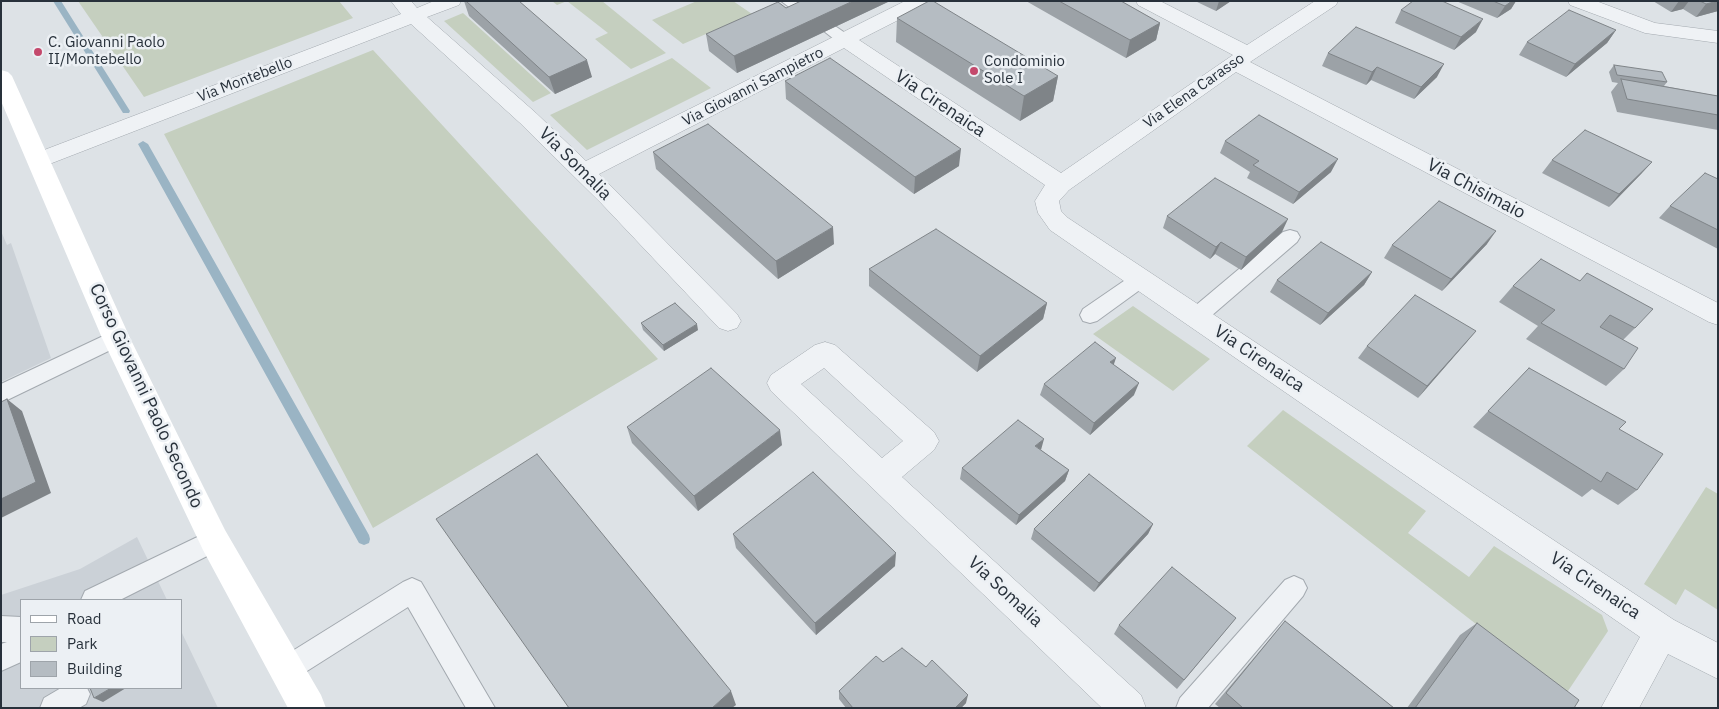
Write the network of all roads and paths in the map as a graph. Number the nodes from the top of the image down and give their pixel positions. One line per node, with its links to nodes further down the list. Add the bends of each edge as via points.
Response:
1 (452, 1): 7 (street, Via Montebello)
2 (788, 1): 8 (lane)
3 (921, 1): 9 (street, Via Giovanni Sampietro)
4 (1145, 1): 11 (street, Via Chisimaio)
5 (1329, 1): 11 (street, Via Elena Carasso)
6 (1577, 1): 10 (street, via 1652,29)
7 (407, 9): 13 (street, Via Montebello); 14 (street, Via Somalia)
8 (809, 15)
9 (838, 35): 14 (street, Via Giovanni Sampietro); 15 (street, Via Cirenaica)
10 (1718, 37)
11 (1241, 58): 15 (street, Via Elena Carasso); 19 (street, Via Chisimaio)
12 (1, 76): 13 (main road, Corso Giovanni Paolo Secondo)
13 (39, 160): 22 (main road, Corso Giovanni Paolo Secondo)
14 (584, 172): 21 (street, Via Somalia)
15 (1061, 184): 17 (street, Via Cirenaica, via 1047,201 1050,213 1059,224)
16 (1290, 237): 20 (lane)
17 (1141, 279): 18 (lane); 20 (street, Via Cirenaica)
18 (1090, 315)
19 (1718, 315)
20 (1196, 317): 30 (street, Via Cirenaica)
21 (728, 321)
22 (116, 338): 23 (lane); 25 (main road, Corso Giovanni Paolo Secondo)
23 (1, 394)
24 (881, 477): 24 (street, Via Somalia, via 781,383 825,354 924,441); 37 (street, Via Somalia)
25 (214, 540): 27 (lane); 34 (main road, Corso Giovanni Paolo Secondo)
26 (1294, 588): 38 (lane)
27 (96, 599)
28 (1, 628): 29 (lane)
29 (20, 630)
30 (1662, 632): 33 (street, Via Cirenaica); 39 (street)
31 (20, 649): 32 (lane)
32 (1, 658)
33 (1718, 662)
34 (287, 669): 35 (main road, Corso Giovanni Paolo Secondo); 36 (lane, via 412,590)
35 (308, 708)
36 (482, 708)
37 (1128, 708)
38 (1190, 708)
39 (1619, 708)

